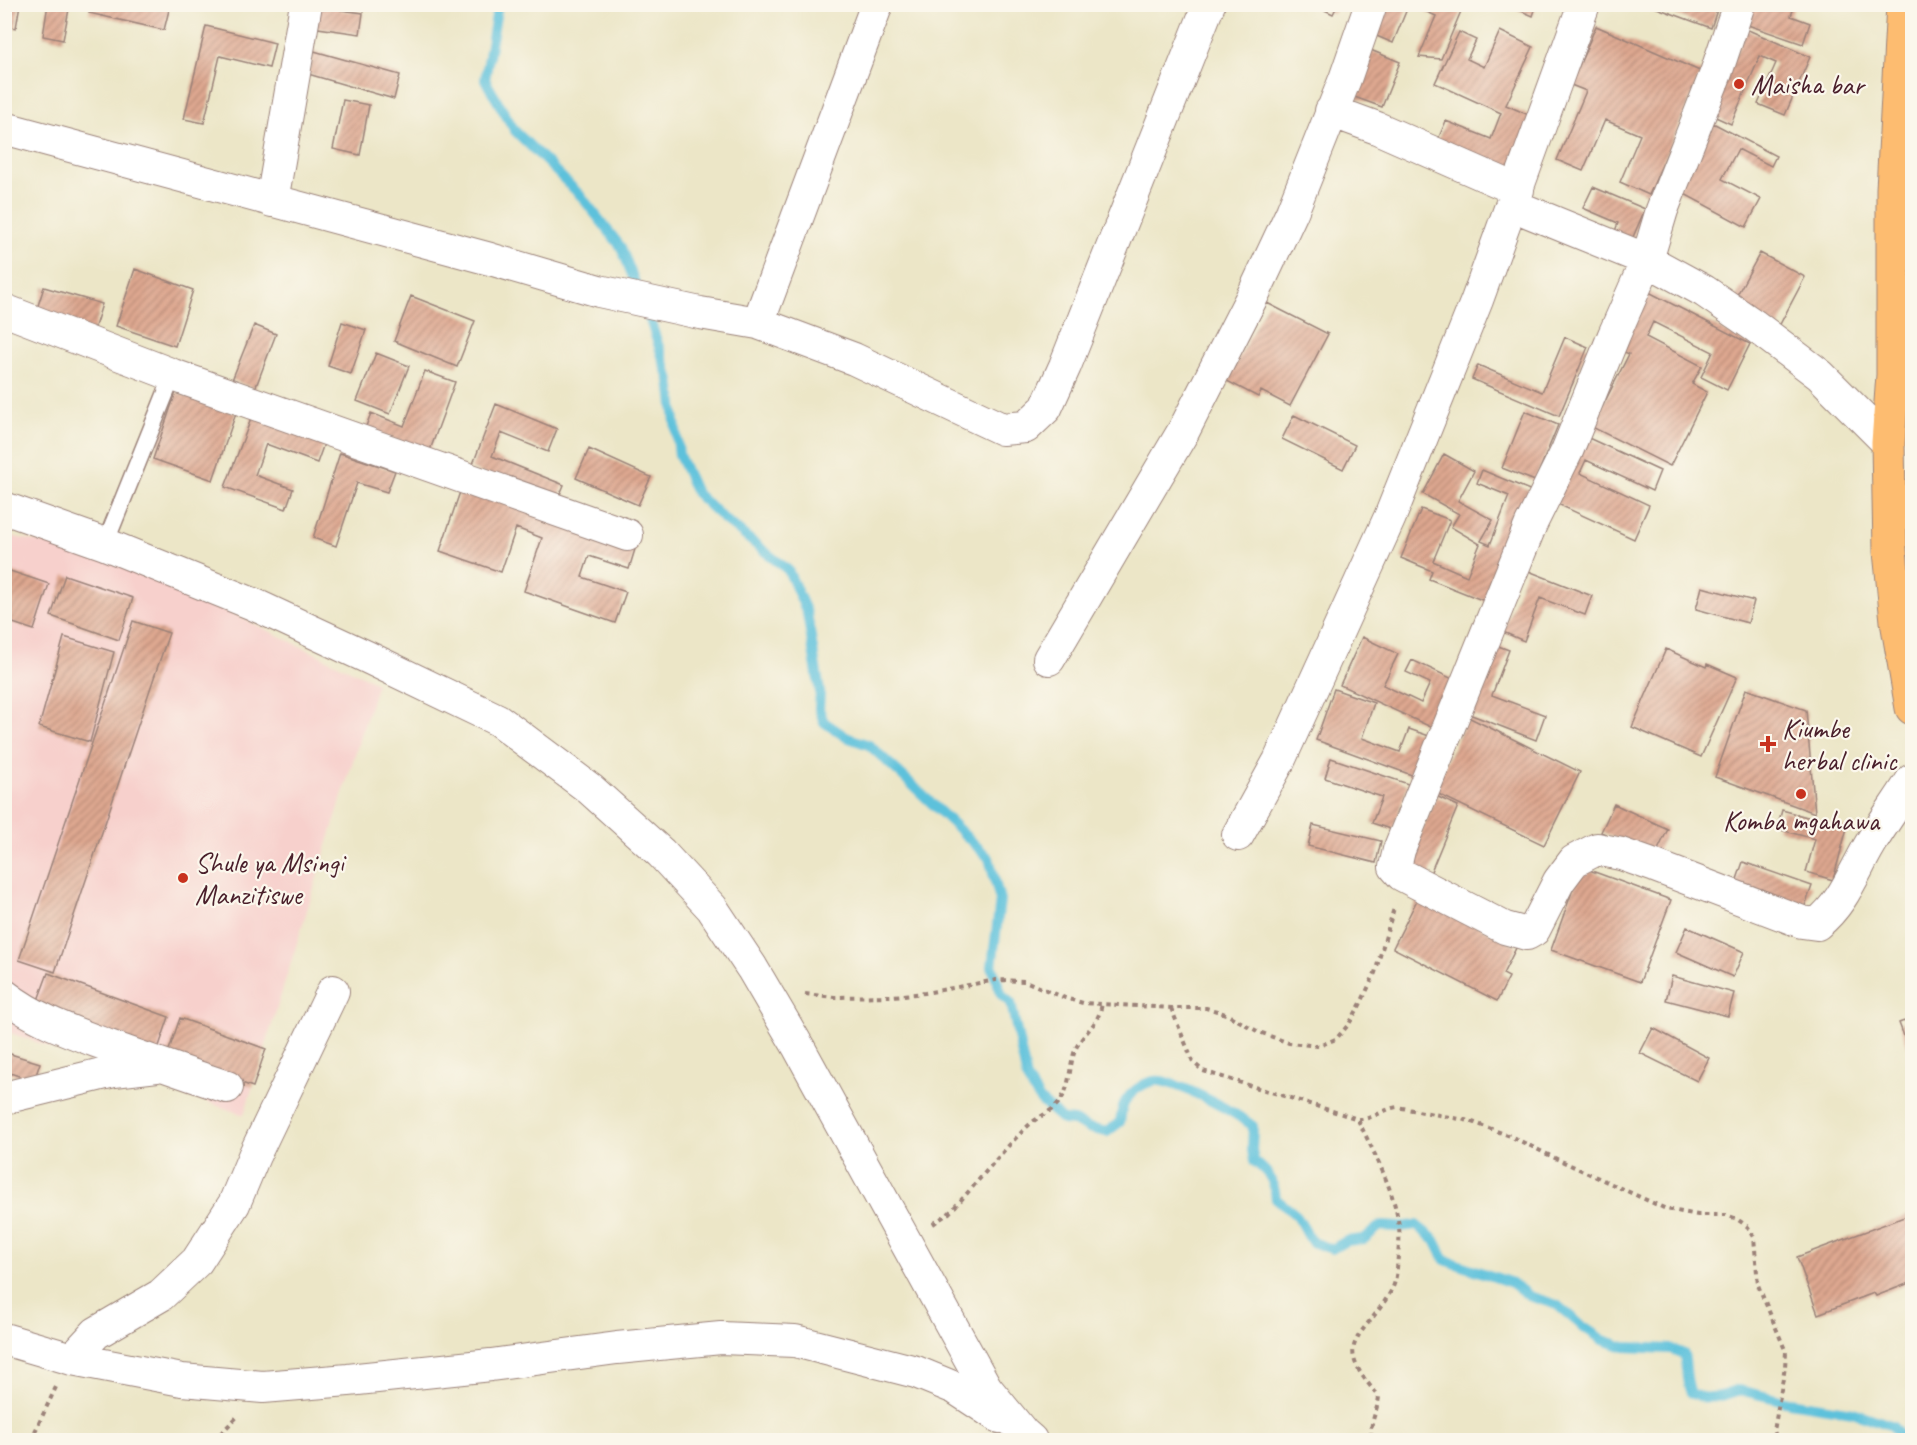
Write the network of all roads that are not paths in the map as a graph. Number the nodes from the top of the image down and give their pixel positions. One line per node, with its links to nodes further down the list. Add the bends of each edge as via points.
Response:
1 (306, 4): 11 (street)
2 (877, 4): 14 (street)
3 (1209, 4): 14 (street, via 1065,366 1046,408 1026,427 1002,429 854,359)
4 (1371, 4): 8 (street)
5 (1584, 4): 10 (street)
6 (1739, 4): 12 (street)
7 (1904, 4): 16 (highway, via 1893,189 1893,375)
8 (1331, 111): 10 (street, via 1407,141); 21 (street, via 1292,212 1184,430)
9 (4, 128): 11 (street)
10 (1515, 197): 12 (street); 24 (street, via 1478,300 1390,517 1279,761)
11 (272, 201): 14 (street, via 599,291)
12 (1647, 260): 16 (street, via 1704,291 1790,351 1820,375); 23 (street, via 1567,451 1531,524 1395,867 1402,875 1505,928 1527,934 1534,930 1574,861 1597,849 1621,854 1802,922 1817,924 1842,897)
13 (4, 310): 15 (street)
14 (758, 323)
15 (173, 375): 19 (street); 20 (lane)
16 (1888, 443): 18 (highway)
17 (4, 508): 20 (street)
18 (1901, 512): 22 (highway, via 1890,551)
19 (627, 535)
20 (105, 544): 32 (street, via 253,604 498,720 590,789 662,853 712,908 766,993 986,1388)
21 (1049, 659)
22 (1912, 708)
23 (1912, 780)
24 (1238, 835)
25 (333, 991): 31 (street, via 234,1204 198,1261 161,1295 96,1333)
26 (4, 995): 27 (street, via 58,1027)
27 (164, 1066): 28 (street); 29 (street, via 114,1071)
28 (227, 1087)
29 (4, 1098)
30 (4, 1339): 31 (street)
31 (72, 1359): 32 (street, via 182,1380 263,1387 721,1338 795,1341 916,1372 955,1388)
32 (1027, 1437)

